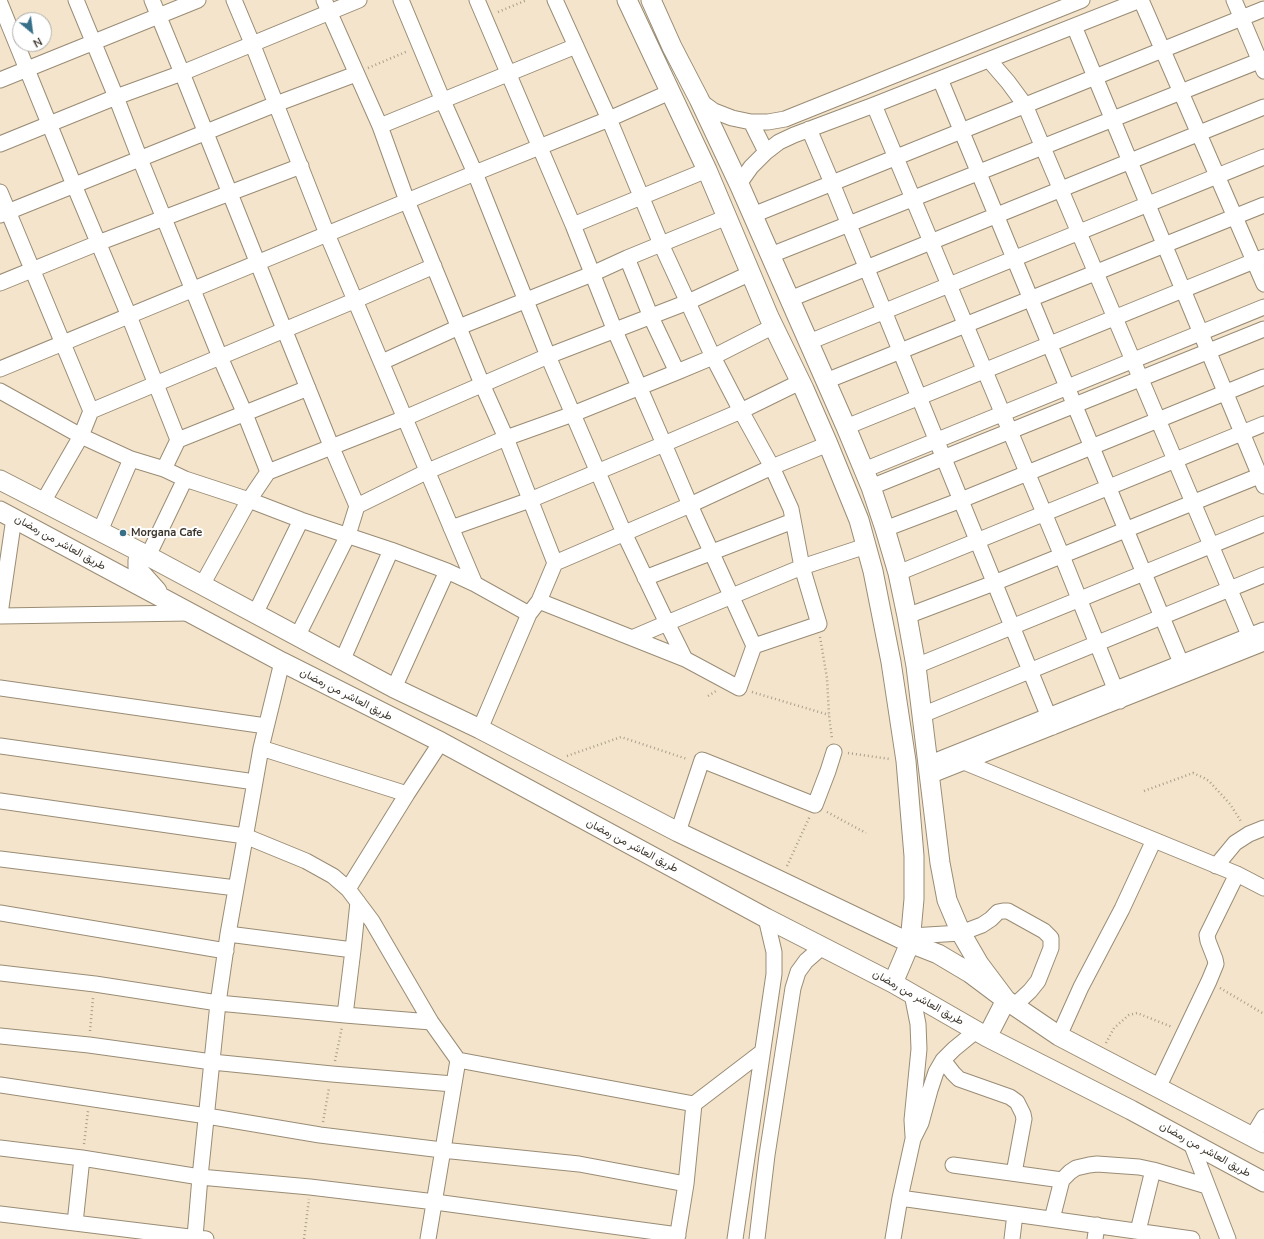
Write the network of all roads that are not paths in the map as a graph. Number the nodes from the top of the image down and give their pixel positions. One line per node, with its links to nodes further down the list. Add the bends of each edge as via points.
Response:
1 (76, 0): 20 (street)
2 (152, 0): 17 (street)
3 (198, 0): 17 (street)
4 (234, 0): 21 (street)
5 (358, 0): 14 (street)
6 (400, 0): 37 (street)
7 (477, 0): 29 (street)
8 (555, 0): 22 (street)
9 (627, 0): 33 (main road)
10 (651, 0): 36 (main road)
11 (1082, 0): 44 (street, via 785,119)
12 (1141, 0): 19 (street); 23 (street)
13 (1234, 0): 18 (street)
14 (327, 6): 21 (street); 28 (street)
15 (1, 9): 26 (street)
16 (1264, 9): 18 (street)
17 (158, 16): 20 (street); 27 (street)
18 (1241, 18): 23 (street); 25 (street)
19 (1074, 26): 24 (street); 30 (street)
20 (93, 43): 26 (street); 35 (street)
21 (252, 43): 27 (street); 38 (street)
22 (576, 46): 29 (street); 42 (street)
23 (1162, 49): 30 (street); 34 (street)
24 (989, 60): 31 (street); 40 (street)
25 (1263, 64): 34 (street)
26 (27, 69): 32 (street); 45 (street)
27 (182, 73): 35 (street); 49 (street)
28 (356, 74): 38 (street); 46 (street)
29 (508, 74): 37 (street); 52 (street)
30 (1094, 77): 40 (street); 43 (street)
31 (940, 79): 39 (street); 48 (street)
32 (0, 80)
33 (670, 92): 42 (street); 60 (main road)
34 (1181, 92): 43 (street); 50 (street)
35 (116, 97): 45 (street); 57 (street)
36 (699, 99): 44 (street, via 720,113); 65 (main road)
37 (442, 101): 46 (street); 61 (street)
38 (276, 104): 49 (street); 59 (street)
39 (874, 105): 47 (street); 55 (street)
40 (1025, 105): 48 (street); 53 (street)
41 (1264, 107): 50 (street)
42 (609, 119): 52 (street); 70 (street)
43 (1112, 120): 53 (street); 58 (street)
44 (751, 122): 54 (street)
45 (49, 125): 51 (street); 66 (street)
46 (380, 126): 72 (street)
47 (809, 129): 54 (street, via 784,140); 64 (street)
48 (961, 131): 55 (street); 62 (street)
49 (206, 133): 57 (street); 69 (street)
50 (1199, 134): 58 (street); 63 (street)
51 (0, 144)
52 (539, 147): 61 (street); 82 (street)
53 (1042, 147): 62 (street); 67 (street)
54 (766, 152): 65 (street)
55 (895, 157): 64 (street); 71 (street)
56 (1264, 157): 63 (street)
57 (140, 159): 66 (street); 80 (street)
58 (1130, 162): 67 (street); 73 (street)
59 (301, 166): 69 (street); 84 (street)
60 (707, 170): 70 (street); 78 (main road)
61 (475, 173): 72 (street); 108 (street)
62 (978, 173): 71 (street); 77 (street)
63 (1217, 176): 73 (street); 79 (street)
64 (832, 183): 76 (street); 81 (street)
65 (739, 184): 76 (main road)
66 (74, 185): 75 (street); 86 (street)
67 (1060, 190): 77 (street); 83 (street)
68 (0, 192): 75 (street)
69 (230, 193): 80 (street); 93 (street)
70 (641, 196): 82 (street); 87 (street)
71 (913, 199): 81 (street); 85 (street)
72 (407, 201): 84 (street); 94 (street)
73 (1147, 204): 83 (street); 88 (street)
74 (1264, 205): 79 (street)
75 (4, 214): 96 (street)
76 (753, 215): 89 (main road)
77 (996, 215): 85 (street); 91 (street)
78 (727, 217): 87 (street); 97 (main road)
79 (1235, 217): 88 (street); 92 (street)
80 (164, 219): 86 (street); 103 (street)
81 (849, 224): 89 (street); 95 (street)
82 (573, 225): 99 (street)
83 (1078, 232): 91 (street); 98 (street)
84 (328, 234): 93 (street); 107 (street)
85 (931, 242): 95 (street); 102 (street)
86 (98, 243): 96 (street); 112 (street)
87 (661, 244): 90 (street); 109 (street)
88 (1164, 245): 98 (street); 104 (street)
89 (771, 255): 105 (main road)
90 (627, 258): 99 (street); 113 (street)
91 (1014, 258): 102 (street); 106 (street)
92 (1259, 259): 101 (street); 104 (street)
93 (258, 263): 103 (street); 118 (street)
94 (434, 266): 107 (street); 117 (street)
95 (866, 268): 105 (street); 111 (street)
96 (33, 270): 100 (street); 123 (street)
97 (751, 273): 109 (street); 116 (main road)
98 (1096, 273): 106 (street); 114 (street)
99 (592, 274): 108 (street); 120 (street)
100 (0, 283)
101 (1264, 284)
102 (949, 285): 111 (street); 115 (street)
103 (193, 290): 112 (street); 129 (street)
104 (1183, 290): 114 (street); 121 (street)
105 (790, 299): 122 (main road)
106 (1031, 299): 115 (street); 124 (street)
107 (356, 300): 118 (street); 131 (street)
108 (526, 300): 117 (street); 127 (street)
109 (688, 302): 113 (street); 128 (street)
110 (1264, 308): 121 (street)
111 (884, 311): 122 (street); 125 (street)
112 (130, 316): 123 (street); 139 (street)
113 (651, 317): 120 (street); 134 (street)
114 (1115, 318): 124 (street); 130 (street)
115 (965, 325): 125 (street); 133 (street)
116 (774, 326): 128 (street); 138 (main road)
117 (459, 327): 131 (street); 140 (street)
118 (284, 329): 129 (street); 143 (street)
119 (1264, 329): 126 (street)
120 (614, 331): 127 (street); 141 (street)
121 (1200, 333): 126 (street); 130 (street)
122 (809, 342): 137 (main road)
123 (64, 343): 132 (street); 148 (street)
124 (1049, 344): 133 (street); 142 (street)
125 (901, 351): 137 (street); 146 (street)
126 (1208, 351): 136 (street); 145 (street)
127 (548, 356): 140 (street); 151 (street)
128 (713, 356): 134 (street); 149 (street)
129 (220, 357): 139 (street); 150 (street)
130 (1133, 361): 136 (street); 142 (street)
131 (382, 362): 153 (street)
132 (0, 369)
133 (984, 370): 146 (street); 152 (street)
134 (677, 372): 141 (street)
135 (1264, 377): 145 (street)
136 (1140, 378): 147 (street); 154 (street)
137 (826, 381): 156 (main road)
138 (800, 382): 149 (street); 164 (main road)
139 (156, 384): 148 (street); 161 (street)
140 (482, 384): 153 (street); 160 (street)
141 (639, 387): 151 (street); 163 (street)
142 (1067, 387): 147 (street); 152 (street)
143 (308, 388): 150 (street); 166 (street)
144 (0, 391): 159 (street)
145 (1225, 393): 154 (street); 158 (street)
146 (919, 397): 156 (street); 162 (street)
147 (1074, 405): 157 (street); 165 (street)
148 (91, 411): 159 (street)
149 (741, 411): 163 (street); 170 (street)
150 (245, 414): 161 (street); 174 (street)
151 (573, 414): 160 (street); 175 (street)
152 (1002, 414): 157 (street); 162 (street)
153 (405, 418): 166 (street); 173 (street)
154 (1158, 420): 165 (street); 169 (street)
155 (1264, 424): 158 (street)
156 (846, 427): 172 (main road)
157 (1010, 431): 167 (street); 176 (street)
158 (1242, 433): 169 (street); 178 (street)
159 (81, 436): 168 (street); 185 (street)
160 (506, 438): 173 (street); 183 (street)
161 (178, 440): 171 (street)
162 (936, 440): 167 (street); 172 (street)
163 (664, 444): 175 (street); 187 (street)
164 (828, 444): 170 (street); 202 (main road, via 859,520)
165 (1092, 447): 176 (street); 181 (street)
166 (332, 448): 174 (street); 188 (street)
167 (944, 458): 180 (street); 184 (street)
168 (131, 459): 171 (street); 198 (street)
169 (1175, 460): 181 (street); 186 (street)
170 (772, 467): 187 (street); 193 (street, via 791,509)
171 (164, 469): 177 (street)
172 (864, 470): 180 (main road)
173 (428, 471): 188 (street); 195 (street)
174 (268, 472): 182 (street)
175 (598, 472): 183 (street); 199 (street)
176 (1027, 473): 184 (street); 189 (street)
177 (185, 479): 182 (street); 206 (street)
178 (1263, 479): 186 (street)
179 (0, 480): 185 (main road)
180 (871, 487): 196 (main road)
181 (1108, 487): 189 (street); 197 (street)
182 (249, 500): 192 (street); 219 (street)
183 (530, 500): 195 (street); 209 (street)
184 (961, 500): 196 (street); 201 (street)
185 (43, 502): 191 (main road)
186 (1193, 503): 197 (street); 203 (street)
187 (690, 505): 199 (street); 205 (street)
188 (358, 506): 200 (street)
189 (1044, 513): 201 (street); 207 (street)
190 (7, 514): 208 (main road, طريق العاشر من رمضان); 215 (street)
191 (74, 518): 198 (main road); 208 (main road, via 102,543 104,550 100,557 93,560)
192 (301, 520): 200 (street); 226 (street)
193 (793, 521): 205 (street); 210 (street)
194 (1264, 524): 203 (street)
195 (451, 528): 218 (street)
196 (885, 529): 212 (main road)
197 (1126, 530): 207 (street); 213 (street)
198 (100, 531): 206 (main road)
199 (624, 534): 209 (street); 216 (street)
200 (348, 536): 204 (street); 235 (street)
201 (977, 540): 212 (street); 217 (street)
202 (866, 546): 210 (street); 278 (main road, via 891,662 906,761 914,856 914,899)
203 (1211, 546): 213 (street); 220 (street)
204 (391, 550): 211 (street); 241 (street)
205 (711, 553): 216 (street); 221 (street)
206 (146, 555): 219 (main road); 222 (main road, via 140,556 137,563 139,571)
207 (1062, 556): 217 (street); 223 (street)
208 (86, 557): 222 (main road, طريق العاشر من رمضان)
209 (555, 563): 224 (street)
210 (802, 567): 221 (street); 239 (street, via 819,624)
211 (447, 571): 218 (street); 247 (street)
212 (898, 573): 229 (main road)
213 (1144, 573): 223 (street); 230 (street)
214 (1264, 575): 220 (street)
215 (3, 576): 228 (street)
216 (645, 578): 231 (street)
217 (994, 583): 229 (street); 232 (street)
218 (475, 584): 227 (street)
219 (202, 586): 226 (main road)
220 (1229, 589): 230 (street); 234 (street)
221 (731, 596): 231 (street); 239 (street)
222 (164, 600): 225 (main road, طريق العاشر من رمضان)
223 (1080, 600): 232 (street); 237 (street)
224 (539, 602): 227 (street); 236 (street)
225 (189, 613): 228 (street); 242 (main road, طريق العاشر من رمضان)
226 (255, 614): 235 (main road)
227 (529, 614): 252 (street)
228 (0, 615)
229 (907, 616): 244 (main road)
230 (1162, 616): 237 (street); 243 (street)
231 (667, 623): 236 (street); 240 (street)
232 (1012, 627): 244 (street); 245 (street)
233 (1264, 630): 234 (street)
234 (1249, 635): 243 (street)
235 (297, 637): 241 (main road)
236 (632, 638): 240 (street)
237 (1097, 643): 245 (street); 248 (street)
238 (1264, 643): 248 (street)
239 (754, 646): 240 (street, via 739,688)
240 (685, 659)
241 (342, 661): 247 (main road)
242 (282, 662): 251 (street); 253 (main road, طريق العاشر من رمضان)
243 (1181, 663): 248 (street)
244 (916, 666): 249 (main road)
245 (1030, 671): 249 (street); 250 (street)
246 (0, 688): 251 (street)
247 (394, 688): 252 (main road)
248 (1118, 695): 250 (street)
249 (922, 715): 259 (main road)
250 (1050, 722): 257 (street); 258 (street)
251 (266, 726): 255 (street)
252 (480, 729): 264 (main road)
253 (441, 742): 261 (street); 275 (main road, طريق العاشر من رمضان)
254 (0, 746): 260 (street)
255 (261, 748): 260 (street); 261 (street)
256 (834, 752): 264 (street, via 815,805 702,760)
257 (948, 756): 258 (street); 259 (street)
258 (964, 763): 259 (street); 266 (street)
259 (928, 770): 276 (main road, via 947,900)
260 (255, 782): 265 (street)
261 (407, 794): 272 (street)
262 (0, 801): 265 (street)
263 (1264, 828): 268 (street, via 1235,843)
264 (678, 832): 278 (main road)
265 (245, 836): 270 (street); 272 (street, via 306,861)
266 (1154, 840): 268 (street); 291 (street)
267 (0, 859): 270 (street)
268 (1216, 866): 269 (street)
269 (1237, 874): 271 (street); 298 (street, via 1207,935 1216,961 1209,981)
270 (236, 888): 277 (street)
271 (1264, 888)
272 (348, 889): 273 (street)
273 (358, 902): 280 (street); 288 (street, via 372,921)
274 (0, 913): 281 (street)
275 (766, 918): 279 (main road, طريق العاشر من رمضان); 292 (street, via 774,952 774,974)
276 (961, 933): 278 (street); 286 (main road, via 979,964); 286 (street, via 982,925 998,912 1008,911 1044,931 1051,938 1051,948 1038,981 1030,991)
277 (228, 934): 280 (street); 281 (street)
278 (910, 940): 283 (main road); 286 (main road, via 970,973)
279 (822, 947): 283 (main road, طريق العاشر من رمضان); 328 (street, via 798,972 793,988 767,1155)
280 (353, 950): 287 (street)
281 (226, 951): 285 (street)
282 (0, 973): 285 (street, via 95,984)
283 (893, 983): 284 (main road, طريق العاشر من رمضان)
284 (912, 994): 289 (main road, طريق العاشر من رمضان); 302 (street, via 918,1024 919,1050 912,1113)
285 (218, 1003): 287 (street); 295 (street)
286 (1010, 1003): 289 (main road); 291 (main road)
287 (345, 1015): 288 (street)
288 (430, 1022): 293 (street)
289 (981, 1034): 294 (street, via 954,1049); 304 (main road, طريق العاشر من رمضان)
290 (0, 1036): 295 (street)
291 (1059, 1036): 298 (main road)
292 (762, 1052): 299 (street); 327 (street)
293 (458, 1060): 296 (street); 299 (street)
294 (943, 1060): 302 (street, via 936,1072 921,1123); 310 (street, via 960,1079 1017,1102 1024,1119)
295 (212, 1062): 296 (street); 300 (street)
296 (453, 1084): 306 (street)
297 (0, 1085): 300 (street)
298 (1158, 1088): 303 (main road)
299 (694, 1104): 314 (street)
300 (207, 1116): 306 (street, via 320,1135); 311 (street)
301 (1264, 1117): 303 (street)
302 (913, 1139): 316 (street)
303 (1258, 1140)
304 (1191, 1143): 313 (main road, طريق العاشر من رمضان); 315 (street)
305 (0, 1148): 307 (street)
306 (442, 1150): 314 (street, via 579,1164); 317 (street)
307 (82, 1158): 311 (street); 321 (street)
308 (953, 1165): 310 (street)
309 (1154, 1170): 312 (street, via 1097,1164 1076,1168); 315 (street); 322 (street)
310 (1014, 1173): 312 (street)
311 (200, 1177): 317 (street); 325 (street)
312 (1062, 1180): 320 (street)
313 (1264, 1182)
314 (686, 1184): 324 (street)
315 (1208, 1186): 332 (street)
316 (900, 1198): 319 (street); 329 (street)
317 (435, 1202): 324 (street); 326 (street)
318 (0, 1214): 321 (street)
319 (1015, 1214): 320 (street); 330 (street)
320 (1052, 1219): 323 (street)
321 (75, 1223): 325 (street)
322 (1138, 1230): 323 (street); 331 (street)
323 (1096, 1232)
324 (678, 1237)
325 (200, 1238)
326 (428, 1239)
327 (735, 1239)
328 (757, 1239)
329 (893, 1239)
330 (1012, 1239)
331 (1188, 1239)
332 (1228, 1239)

